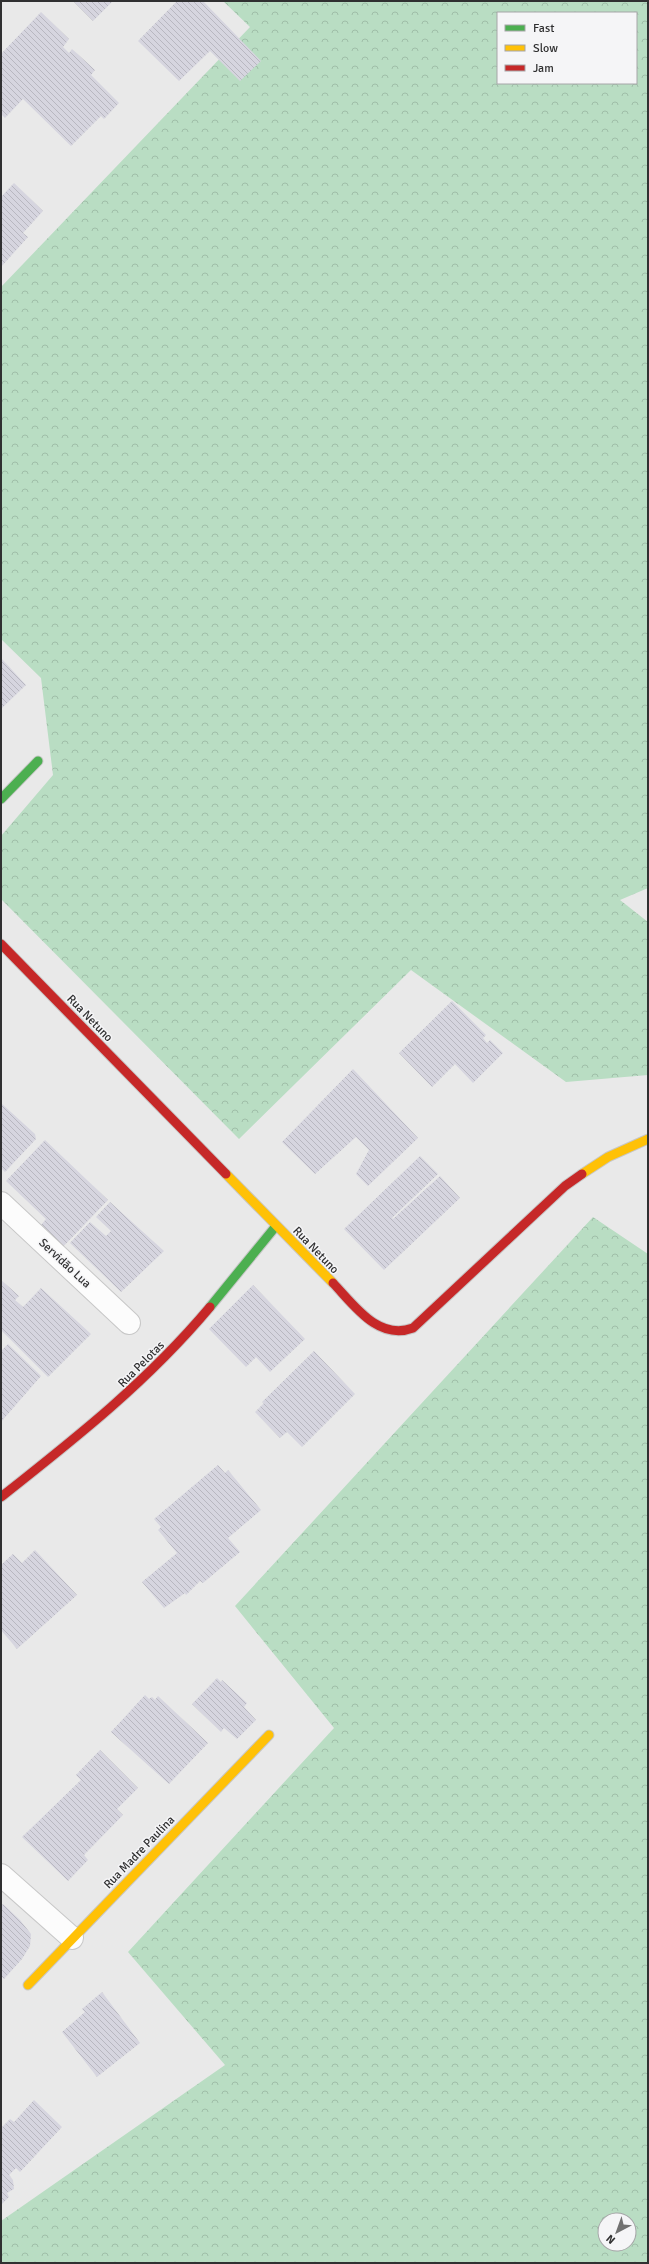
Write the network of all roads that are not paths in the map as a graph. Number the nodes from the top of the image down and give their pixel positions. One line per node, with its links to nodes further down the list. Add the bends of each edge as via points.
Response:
1 (38, 761): 2 (street)
2 (1, 799)
3 (1, 944): 6 (street, Rua Netuno)
4 (648, 1139): 6 (street, Rua Netuno, via 608,1157 565,1186 413,1328 402,1333 389,1333 367,1318)
5 (1, 1204): 7 (street, Servidão Lua)
6 (276, 1226): 8 (street, Rua Pelotas, via 149,1374 126,1396)
7 (129, 1324)
8 (1, 1497)
9 (268, 1735): 11 (street, Rua Madre Paulina)
10 (1, 1875): 11 (street)
11 (72, 1938): 12 (street, Rua Madre Paulina)
12 (28, 1985)

